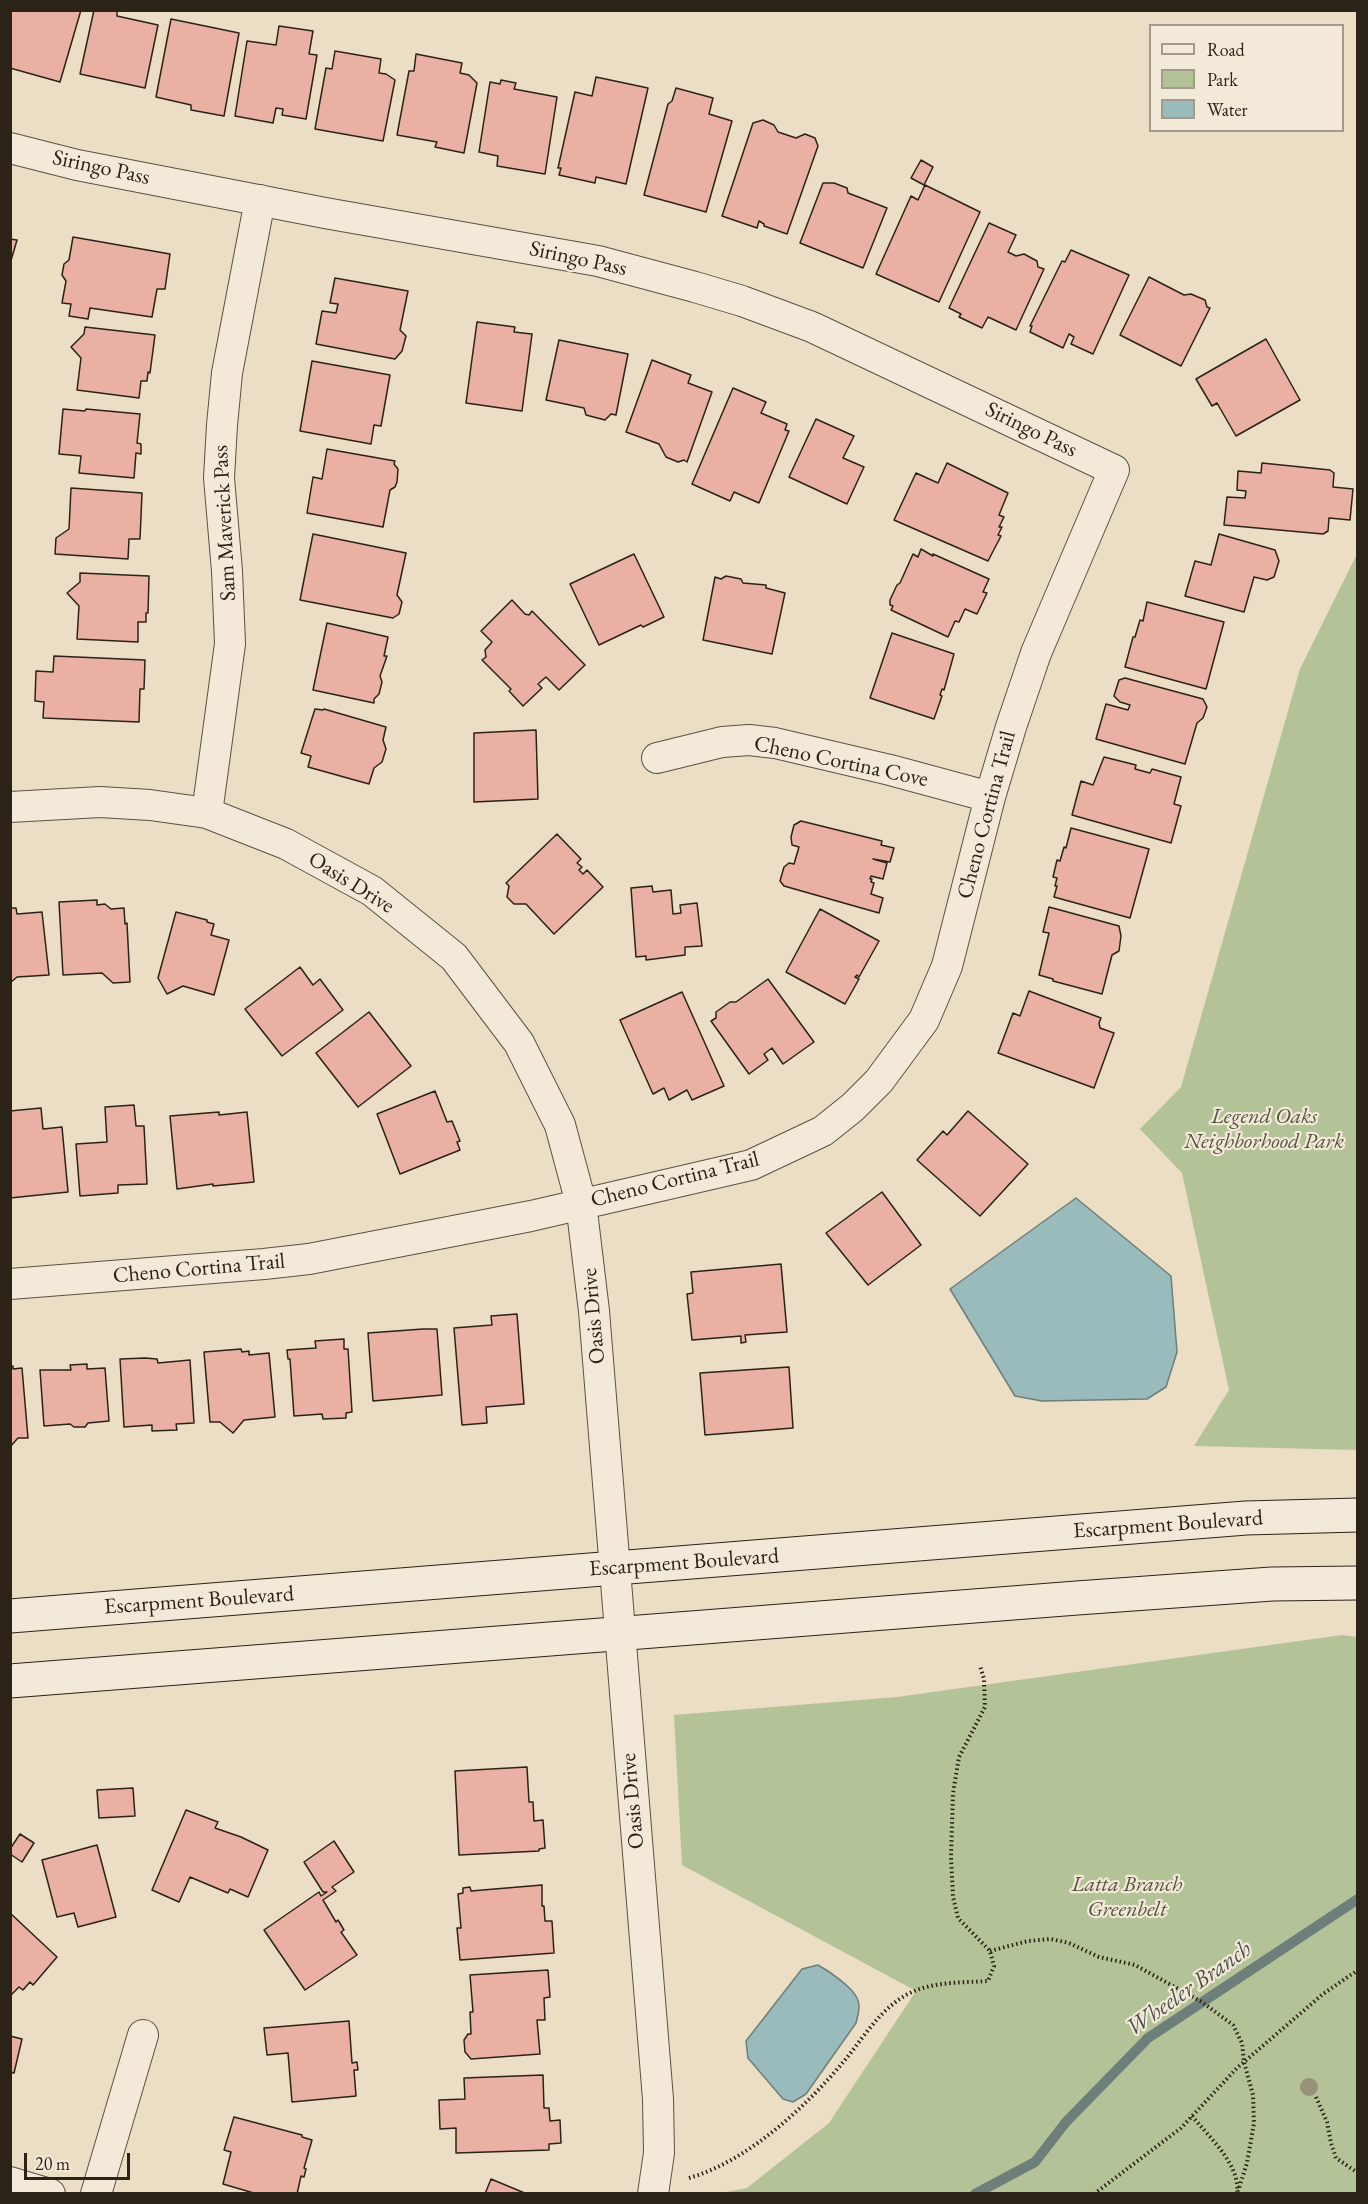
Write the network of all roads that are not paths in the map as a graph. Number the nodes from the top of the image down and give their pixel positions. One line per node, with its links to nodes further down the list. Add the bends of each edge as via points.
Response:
1 (10, 148): 2 (street, Siringo Pass)
2 (260, 200): 3 (street, Siringo Pass, via 598,261 742,301 812,327); 7 (street, Sam Maverick Pass, via 227,373 222,425 219,478 230,644)
3 (1114, 470): 5 (street, Cheno Cortina Trail, via 1036,653)
4 (657, 758): 5 (street, Cheno Cortina Cove, via 722,742 775,743)
5 (990, 797): 8 (street, Cheno Cortina Trail, via 947,966 924,1020 879,1081 853,1107 823,1131 751,1165)
6 (10, 807): 7 (street, Oasis Drive, via 100,802)
7 (207, 813): 8 (street, Oasis Drive, via 286,844 372,891 454,957 519,1043 560,1125)
8 (581, 1203): 9 (street, Cheno Cortina Trail, via 309,1259); 11 (street, Oasis Drive)
9 (10, 1284)
10 (1358, 1515): 11 (main road, Escarpment Boulevard, via 1246,1518)
11 (616, 1569): 13 (main road, Escarpment Boulevard); 14 (street, Oasis Drive)
12 (1358, 1582): 14 (main road, via 1272,1584)
13 (10, 1616)
14 (621, 1633): 15 (main road); 20 (street, Oasis Drive, via 658,2099 659,2153)
15 (10, 1681)
16 (143, 2035): 19 (street)
17 (10, 2182): 18 (street)
18 (50, 2193)
19 (96, 2193)
20 (653, 2193)

